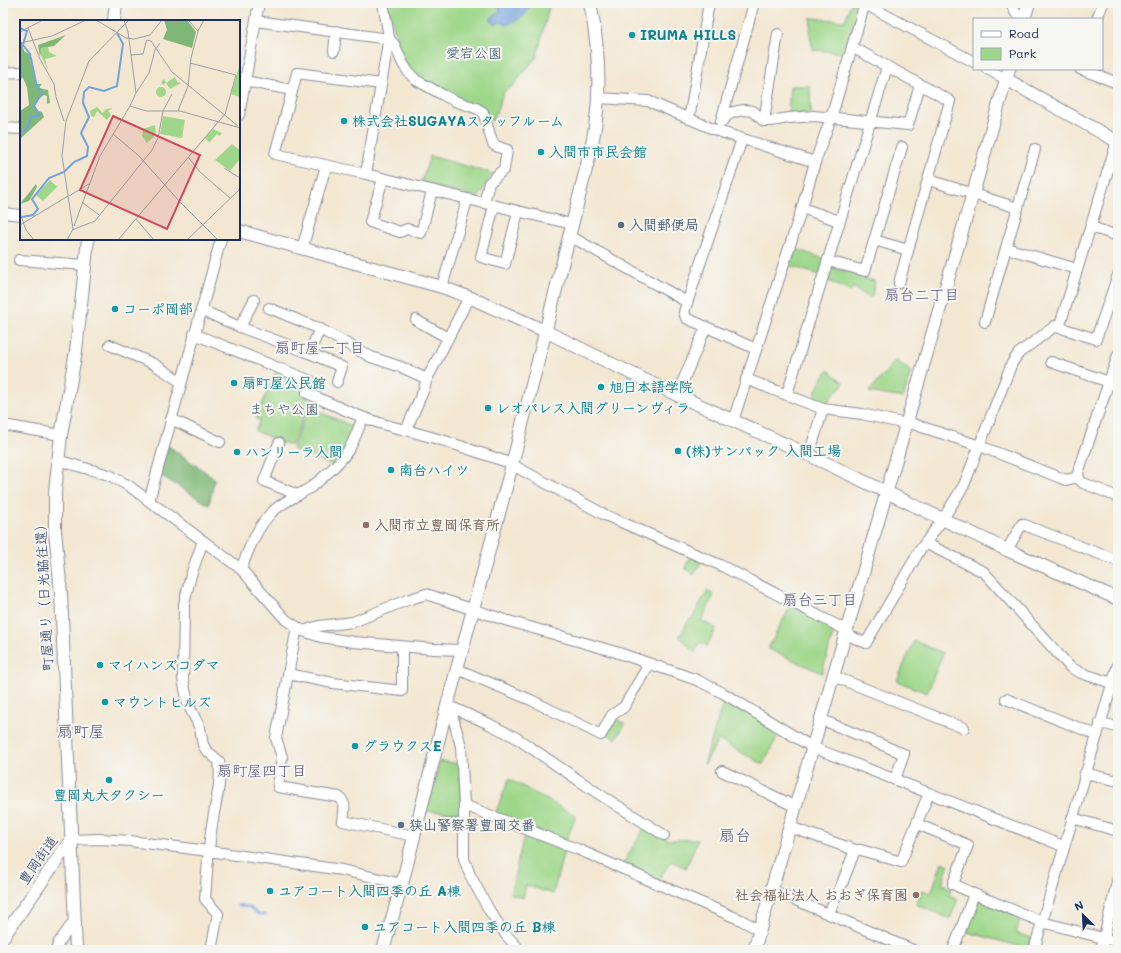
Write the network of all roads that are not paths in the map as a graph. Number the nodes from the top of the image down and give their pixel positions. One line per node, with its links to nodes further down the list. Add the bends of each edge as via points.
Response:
1 (116, 3): 14 (street)
2 (259, 3): 15 (street)
3 (383, 3): 18 (street)
4 (590, 3): 33 (street, via 598,56)
5 (709, 3): 36 (street)
6 (754, 3): 39 (street)
7 (1011, 3): 11 (street, via 1015,12)
8 (1029, 3): 12 (street)
9 (1103, 3): 13 (street)
10 (865, 4): 19 (street); 21 (street)
11 (1022, 18)
12 (1023, 18)
13 (1097, 18)
14 (114, 20)
15 (256, 20): 16 (street); 30 (street)
16 (336, 31): 18 (street); 20 (street)
17 (778, 34): 37 (street)
18 (389, 40): 29 (street); 54 (street, via 416,80 442,96 483,112 493,144 508,150 504,169 489,183)
19 (852, 47): 22 (street); 35 (street)
20 (334, 51)
21 (973, 61)
22 (888, 67): 31 (street); 38 (street)
23 (991, 70): 27 (street)
24 (1083, 70): 28 (street)
25 (20, 72): 26 (street)
26 (3, 73)
27 (1008, 74): 43 (street); 52 (street)
28 (1118, 82)
29 (381, 84): 32 (street, via 297,73); 48 (street)
30 (242, 85): 32 (street); 34 (street)
31 (920, 85): 38 (street, via 908,125); 50 (street, via 950,101)
32 (292, 90): 47 (street, via 275,154)
33 (598, 98): 36 (street, via 648,101); 61 (street, via 594,133)
34 (240, 105)
35 (831, 118): 37 (street, via 814,116); 38 (street); 46 (street)
36 (689, 119): 39 (street)
37 (764, 121): 39 (street, via 752,111 744,110 727,116)
38 (871, 121): 60 (street)
39 (720, 126): 42 (street)
40 (3, 128): 41 (street)
41 (20, 129)
42 (742, 139): 46 (street); 81 (street)
43 (1118, 140): 62 (street)
44 (902, 147): 68 (street)
45 (1035, 149): 56 (street)
46 (815, 162): 55 (street)
47 (326, 166): 48 (street); 70 (street)
48 (366, 174): 49 (street)
49 (383, 179): 51 (street); 51 (street, via 370,222 400,232 407,229 421,233)
50 (929, 180): 52 (street); 71 (street)
51 (432, 191): 53 (street)
52 (974, 194): 56 (street); 109 (street)
53 (467, 200): 54 (street); 78 (street)
54 (489, 205): 57 (street); 57 (street, via 480,257 505,264)
55 (802, 208): 60 (street); 94 (street)
56 (1018, 208): 69 (street)
57 (518, 212): 61 (street)
58 (3, 213): 59 (street)
59 (20, 215)
60 (839, 221): 73 (street)
61 (572, 224): 65 (street)
62 (1091, 227): 64 (street); 75 (street)
63 (240, 231): 70 (street)
64 (1118, 236)
65 (568, 238): 81 (street, via 577,240); 90 (street)
66 (88, 240): 74 (street, 町屋通り（日光脇往還）)
67 (221, 240): 83 (street)
68 (874, 240): 71 (street); 73 (street, via 864,271)
69 (1006, 248): 75 (street); 85 (street)
70 (302, 249): 78 (street)
71 (908, 250): 77 (street)
72 (19, 260): 74 (street)
73 (828, 261): 103 (street)
74 (85, 265): 112 (street, 町屋通り（日光脇往還）, via 75,358)
75 (1077, 270): 88 (street)
76 (1118, 275): 88 (street, via 1096,339)
77 (899, 283)
78 (442, 287): 79 (street)
79 (471, 298): 90 (street); 92 (street)
80 (254, 300): 86 (street)
81 (687, 302): 87 (street, via 684,312 686,318)
82 (270, 308): 89 (street)
83 (201, 310): 86 (street); 91 (street)
84 (416, 320): 92 (street)
85 (985, 322)
86 (240, 327): 95 (street)
87 (706, 327): 94 (street); 104 (street)
88 (1059, 328): 115 (street, via 1055,326 1019,353 1012,363)
89 (320, 329): 95 (street); 98 (street, via 371,357)
90 (545, 331): 104 (street); 118 (street)
91 (194, 334): 100 (street); 106 (street, via 311,381 307,393)
92 (448, 338): 98 (street)
93 (110, 345): 100 (street, via 154,364)
94 (756, 349): 99 (street)
95 (309, 353): 101 (street, via 342,367)
96 (1118, 355): 102 (street)
97 (1052, 362): 102 (street)
98 (426, 379): 111 (street)
99 (746, 379): 103 (street); 108 (street)
100 (181, 382): 107 (street)
101 (337, 382)
102 (1114, 383): 119 (street)
103 (787, 394): 105 (street)
104 (678, 395): 108 (street)
105 (823, 409): 109 (street); 116 (street)
106 (363, 418): 111 (street, via 384,426); 121 (street, via 346,452 319,480)
107 (171, 419): 113 (street); 123 (street)
108 (733, 421): 116 (street)
109 (906, 423): 115 (street); 120 (street)
110 (3, 425): 112 (street)
111 (406, 430): 118 (street)
112 (61, 435): 117 (street, 町屋通り（日光脇往還）)
113 (220, 442)
114 (279, 443): 121 (street, via 264,481)
115 (980, 446): 119 (street, via 1066,480); 124 (street, via 964,485)
116 (809, 455): 120 (street)
117 (57, 460): 123 (street, via 109,475); 163 (street, 町屋通り（日光脇往還）, via 55,524 61,601)
118 (512, 465): 131 (street); 133 (street, via 605,515 720,565)
119 (1078, 477): 122 (street, via 1083,483)
120 (886, 492): 124 (street); 133 (street)
121 (298, 495): 129 (street, via 266,519 253,538)
122 (1118, 497)
123 (149, 501): 125 (street)
124 (943, 519): 126 (street); 127 (street)
125 (202, 541): 129 (street); 166 (street, via 184,604 183,679 188,704 200,728 203,745 219,761 219,786)
126 (925, 543): 133 (street, via 866,642); 141 (street, via 984,572 1070,667)
127 (1007, 550): 128 (street, via 1022,524); 130 (street)
128 (1118, 561)
129 (241, 569): 132 (street, via 286,620)
130 (1118, 599)
131 (473, 609): 132 (street, via 422,594 353,622); 135 (street); 136 (street)
132 (300, 629): 134 (street, via 328,638); 139 (street)
133 (846, 632): 140 (street)
134 (402, 647): 135 (street); 139 (street, via 402,691 340,684)
135 (462, 650): 138 (street)
136 (649, 664): 138 (street, via 624,707 612,715 601,735 532,700); 149 (street, via 697,680 723,693)
137 (1118, 664): 141 (street)
138 (457, 669): 143 (street)
139 (288, 674): 162 (street, via 276,738 282,757 278,787 339,797 344,804 343,821)
140 (833, 676): 144 (street); 147 (street)
141 (1115, 685): 145 (street)
142 (1006, 699): 148 (street)
143 (450, 707): 155 (street, via 461,746); 161 (street, via 515,737 611,803); 162 (street)
144 (820, 719): 149 (street); 152 (street, via 904,754)
145 (1100, 723): 146 (street); 148 (street)
146 (1118, 727)
147 (964, 728)
148 (1097, 735): 151 (street)
149 (812, 747): 152 (street); 156 (street)
150 (722, 771): 156 (street)
151 (1085, 773): 153 (street); 157 (street)
152 (894, 779): 154 (street)
153 (1118, 781)
154 (929, 793): 158 (street); 164 (street)
155 (464, 805): 174 (street, via 577,849); 182 (street, via 466,866 489,910)
156 (796, 807): 159 (street)
157 (1072, 818): 160 (street); 164 (street)
158 (917, 824): 165 (street, via 901,862); 170 (street, via 968,845 953,884)
159 (790, 827): 165 (street); 169 (street)
160 (1118, 831)
161 (664, 835)
162 (414, 836): 168 (street)
163 (71, 840): 166 (street, via 130,841); 172 (street, 町屋通り（日光脇往還）); 175 (street, 豊岡街道)
164 (1063, 846): 173 (street)
165 (855, 850): 171 (street)
166 (208, 851): 168 (street, via 342,870); 180 (street, via 205,899 218,914)
167 (1118, 878): 176 (street)
168 (402, 884): 181 (street)
169 (772, 890): 171 (street); 174 (street)
170 (974, 894): 173 (street); 185 (street)
171 (829, 914): 184 (street)
172 (75, 920): 178 (street, via 58,942); 179 (street, 町屋通り（日光脇往還）)
173 (1042, 922): 176 (street); 186 (street)
174 (760, 930): 183 (street)
175 (3, 937)
176 (1104, 938): 177 (street); 187 (street)
177 (1118, 942)
178 (56, 950)
179 (76, 950)
180 (211, 950)
181 (383, 950)
182 (520, 950)
183 (754, 950)
184 (912, 950)
185 (952, 950)
186 (1034, 950)
187 (1100, 950)

